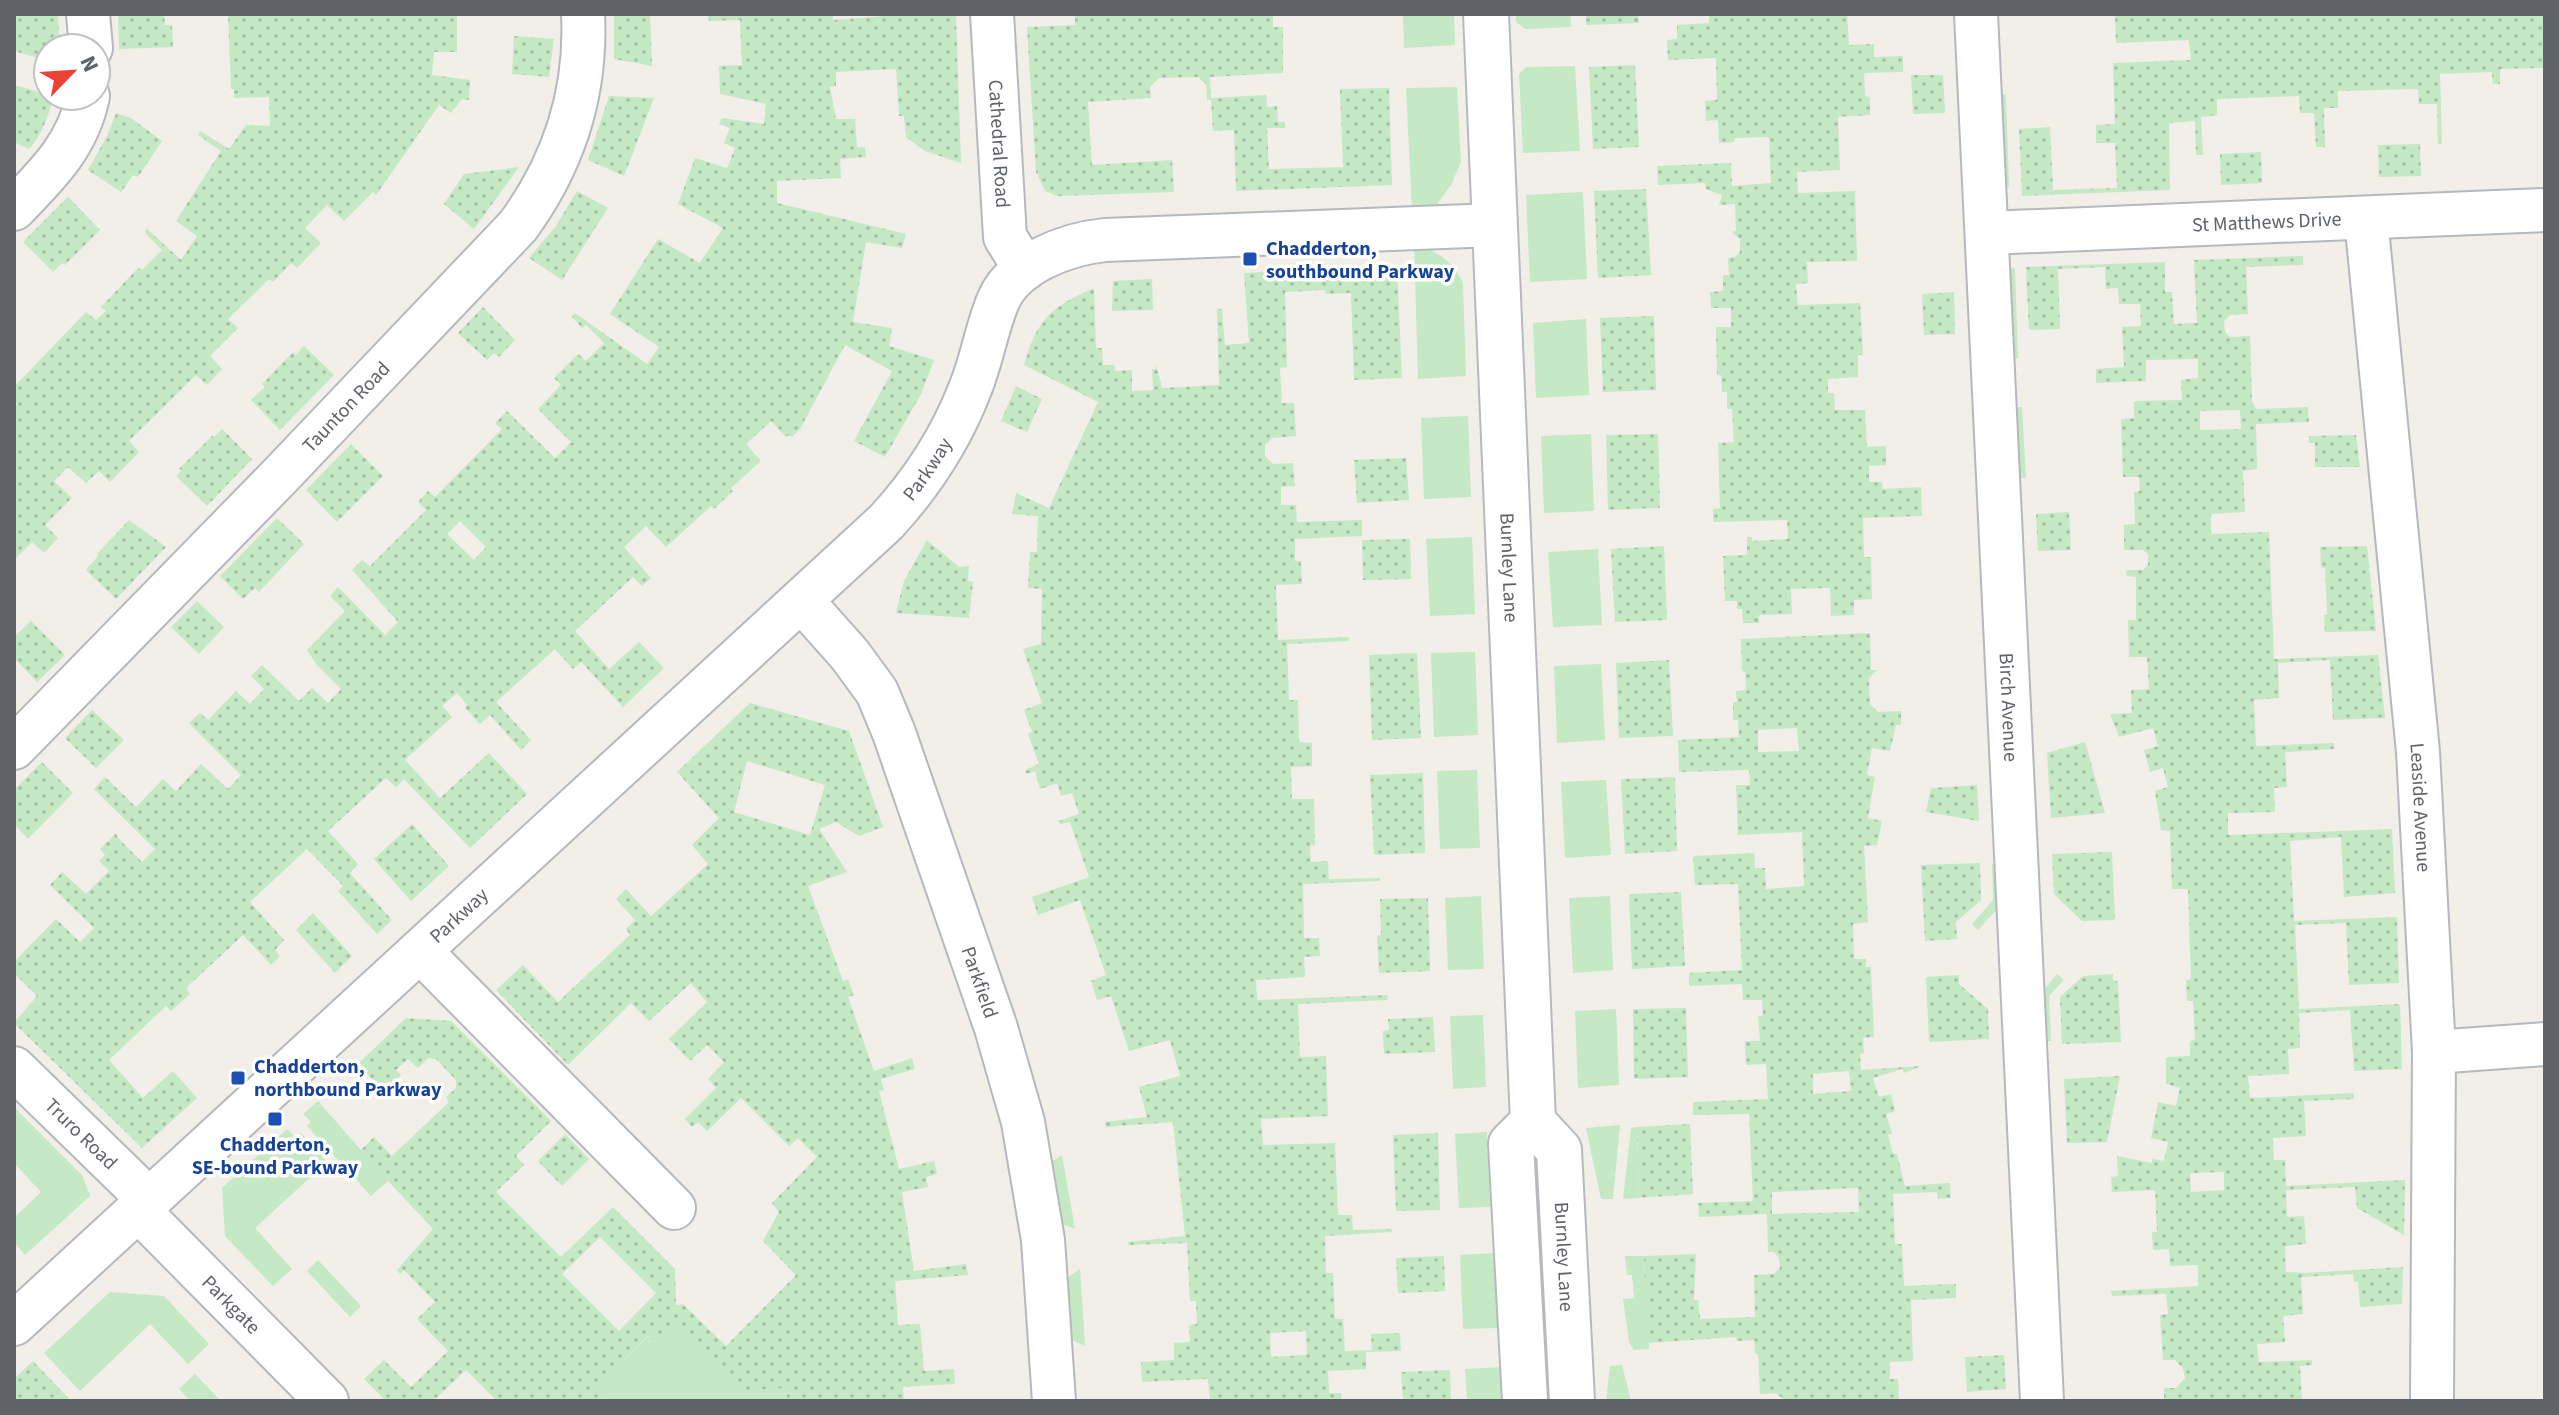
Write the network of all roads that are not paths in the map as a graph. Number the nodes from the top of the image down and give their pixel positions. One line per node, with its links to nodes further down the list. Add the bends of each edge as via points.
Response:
1 (583, 14): 13 (street, Taunton Road, via 584,64 568,131 553,171 518,226)
2 (992, 14): 11 (street, Cathedral Road, via 1005,237)
3 (1486, 14): 9 (street, Burnley Lane)
4 (1976, 14): 10 (street, Birch Avenue)
5 (84, 112): 6 (street, via 61,160)
6 (14, 209)
7 (2545, 210): 8 (street, St Matthews Drive)
8 (2366, 218): 10 (street, St Matthews Drive); 16 (street, Leaside Avenue, via 2417,739)
9 (1495, 225): 11 (street, Parkway, via 1105,240 1070,247); 18 (street, Burnley Lane)
10 (1987, 233): 26 (street, Birch Avenue)
11 (1025, 269): 12 (street, Parkway, via 999,297 970,389 941,449 905,501)
12 (802, 601): 14 (street, Parkway); 23 (street, Parkfield, via 877,692 996,1028 1023,1122 1038,1201)
13 (14, 748)
14 (420, 951): 19 (street, Parkway); 20 (street, Parkway)
15 (2545, 1044): 16 (street)
16 (2434, 1052): 27 (street, Leaside Avenue)
17 (14, 1068): 19 (street, Truro Road, via 136,1187)
18 (1533, 1122): 24 (street, via 1511,1144); 25 (street, Burnley Lane, via 1559,1150)
19 (143, 1205): 21 (street, Parkway); 22 (street, Parkgate, via 151,1223)
20 (674, 1208)
21 (14, 1324)
22 (327, 1401)
23 (1054, 1401)
24 (1525, 1401)
25 (1572, 1401)
26 (2042, 1401)
27 (2432, 1401)

